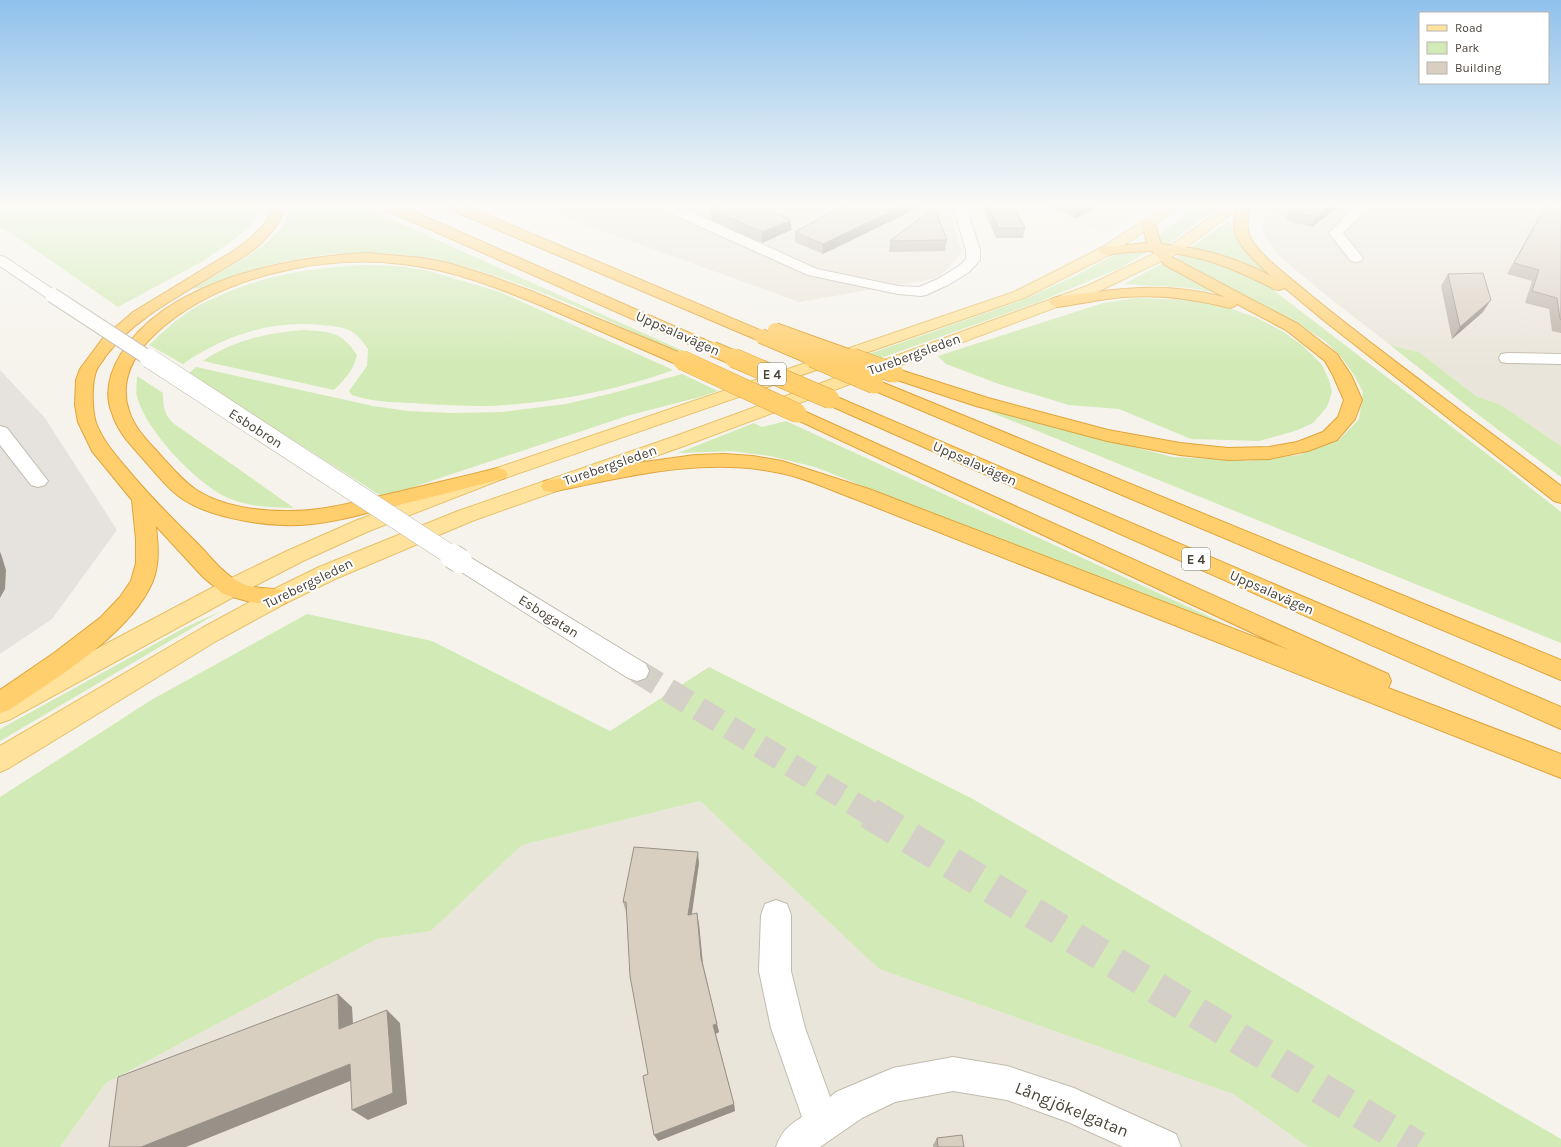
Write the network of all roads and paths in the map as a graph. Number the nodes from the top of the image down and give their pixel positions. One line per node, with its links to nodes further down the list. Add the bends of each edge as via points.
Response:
1 (0, 260): 26 (street, Esbobron, bridge)
2 (229, 260): 25 (highway, via 138,315 109,340 88,369 84,390 87,422 99,447)
3 (343, 260): 21 (highway, bridge, via 305,263 232,281 205,293 158,322 128,353 121,368 116,386 118,405 124,423 174,482 198,500 234,511 270,517 313,517 354,510)
4 (406, 260): 35 (highway, bridge, via 466,272 503,284 682,360)
5 (510, 260): 33 (highway, Uppsalavägen / E 4, bridge)
6 (582, 260): 17 (highway, Uppsalavägen / E 4)
7 (785, 260): 8 (street, via 813,272 898,290 921,292 964,269)
8 (973, 260)
9 (1089, 260): 21 (main road, Turebergsleden, via 1019,294)
10 (1143, 260): 14 (main road, Turebergsleden, via 1092,289)
11 (1167, 260): 15 (highway)
12 (1218, 260): 16 (highway, via 1256,273)
13 (1263, 260): 16 (highway)
14 (1057, 302): 15 (highway, via 1132,292 1162,292 1218,300); 23 (main road, Turebergsleden)
15 (1266, 314): 17 (highway, bridge, via 1292,327 1331,358 1353,400 1346,419 1330,436 1301,447 1269,453 1228,454 1107,435 982,402)
16 (1327, 316): 24 (highway)
17 (768, 333): 29 (highway, Uppsalavägen / E 4, bridge, via 874,384)
18 (1507, 358): 19 (street)
19 (1561, 359)
20 (0, 432): 22 (street)
21 (498, 474): 27 (main road, Turebergsleden, via 362,526)
22 (38, 481)
23 (551, 486): 28 (main road, Turebergsleden, via 382,549); 35 (highway, via 639,468 684,462 712,460 781,467 862,494)
24 (1561, 496)
25 (142, 500): 27 (highway); 31 (highway, via 148,565 130,602 89,641)
26 (460, 560): 30 (street, Esbogatan)
27 (231, 588): 28 (highway, via 250,594); 32 (main road, Turebergsleden)
28 (278, 597): 34 (main road, Turebergsleden, via 210,634)
29 (1561, 670)
30 (637, 671)
31 (0, 703)
32 (0, 712)
33 (1561, 718)
34 (0, 760)
35 (1561, 766)
36 (776, 915): 37 (street, via 775,971 788,1028)
37 (822, 1124): 38 (street, Långjökelgatan); 39 (street, Långjökelgatan, via 849,1105 893,1086 953,1074 1007,1083 1074,1106)
38 (794, 1147)
39 (1163, 1147)

